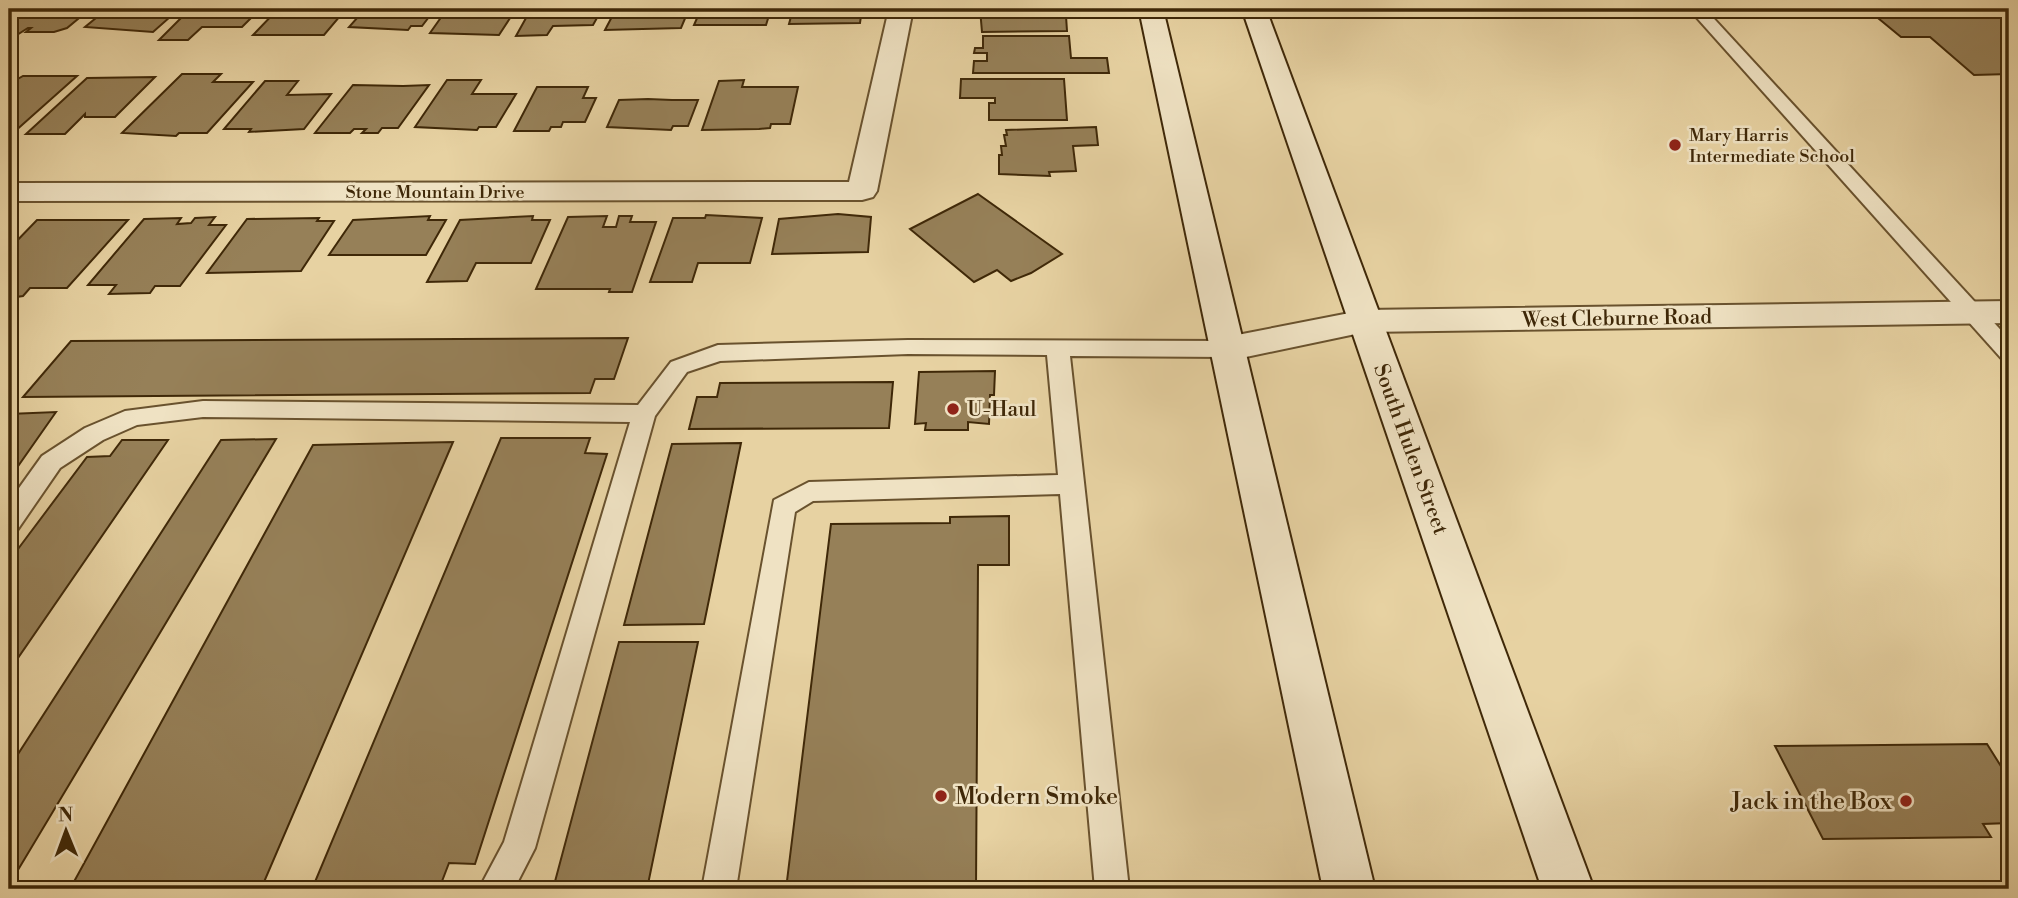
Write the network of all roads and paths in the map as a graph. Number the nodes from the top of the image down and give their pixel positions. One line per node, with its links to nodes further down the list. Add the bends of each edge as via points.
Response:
1 (901, 9): 5 (main road, Stone Mountain Drive, via 862,191)
2 (1151, 9): 10 (main road)
3 (1254, 9): 8 (main road, South Hulen Street)
4 (1697, 9): 6 (lane)
5 (9, 192)
6 (1972, 312): 7 (main road, West Cleburne Road); 8 (main road, West Cleburne Road); 11 (lane)
7 (2009, 312)
8 (1366, 321): 10 (main road, West Cleburne Road); 19 (main road, South Hulen Street)
9 (1058, 348): 10 (lane); 12 (lane, via 718,353 679,367); 13 (lane)
10 (1227, 349): 18 (main road)
11 (2009, 353)
12 (644, 414): 14 (lane, via 203,410 133,417 94,434 51,462); 15 (lane, via 519,848)
13 (1072, 484): 16 (lane, via 809,492 783,507); 17 (lane)
14 (9, 522)
15 (496, 889)
16 (719, 889)
17 (1112, 889)
18 (1349, 889)
19 (1568, 889)

